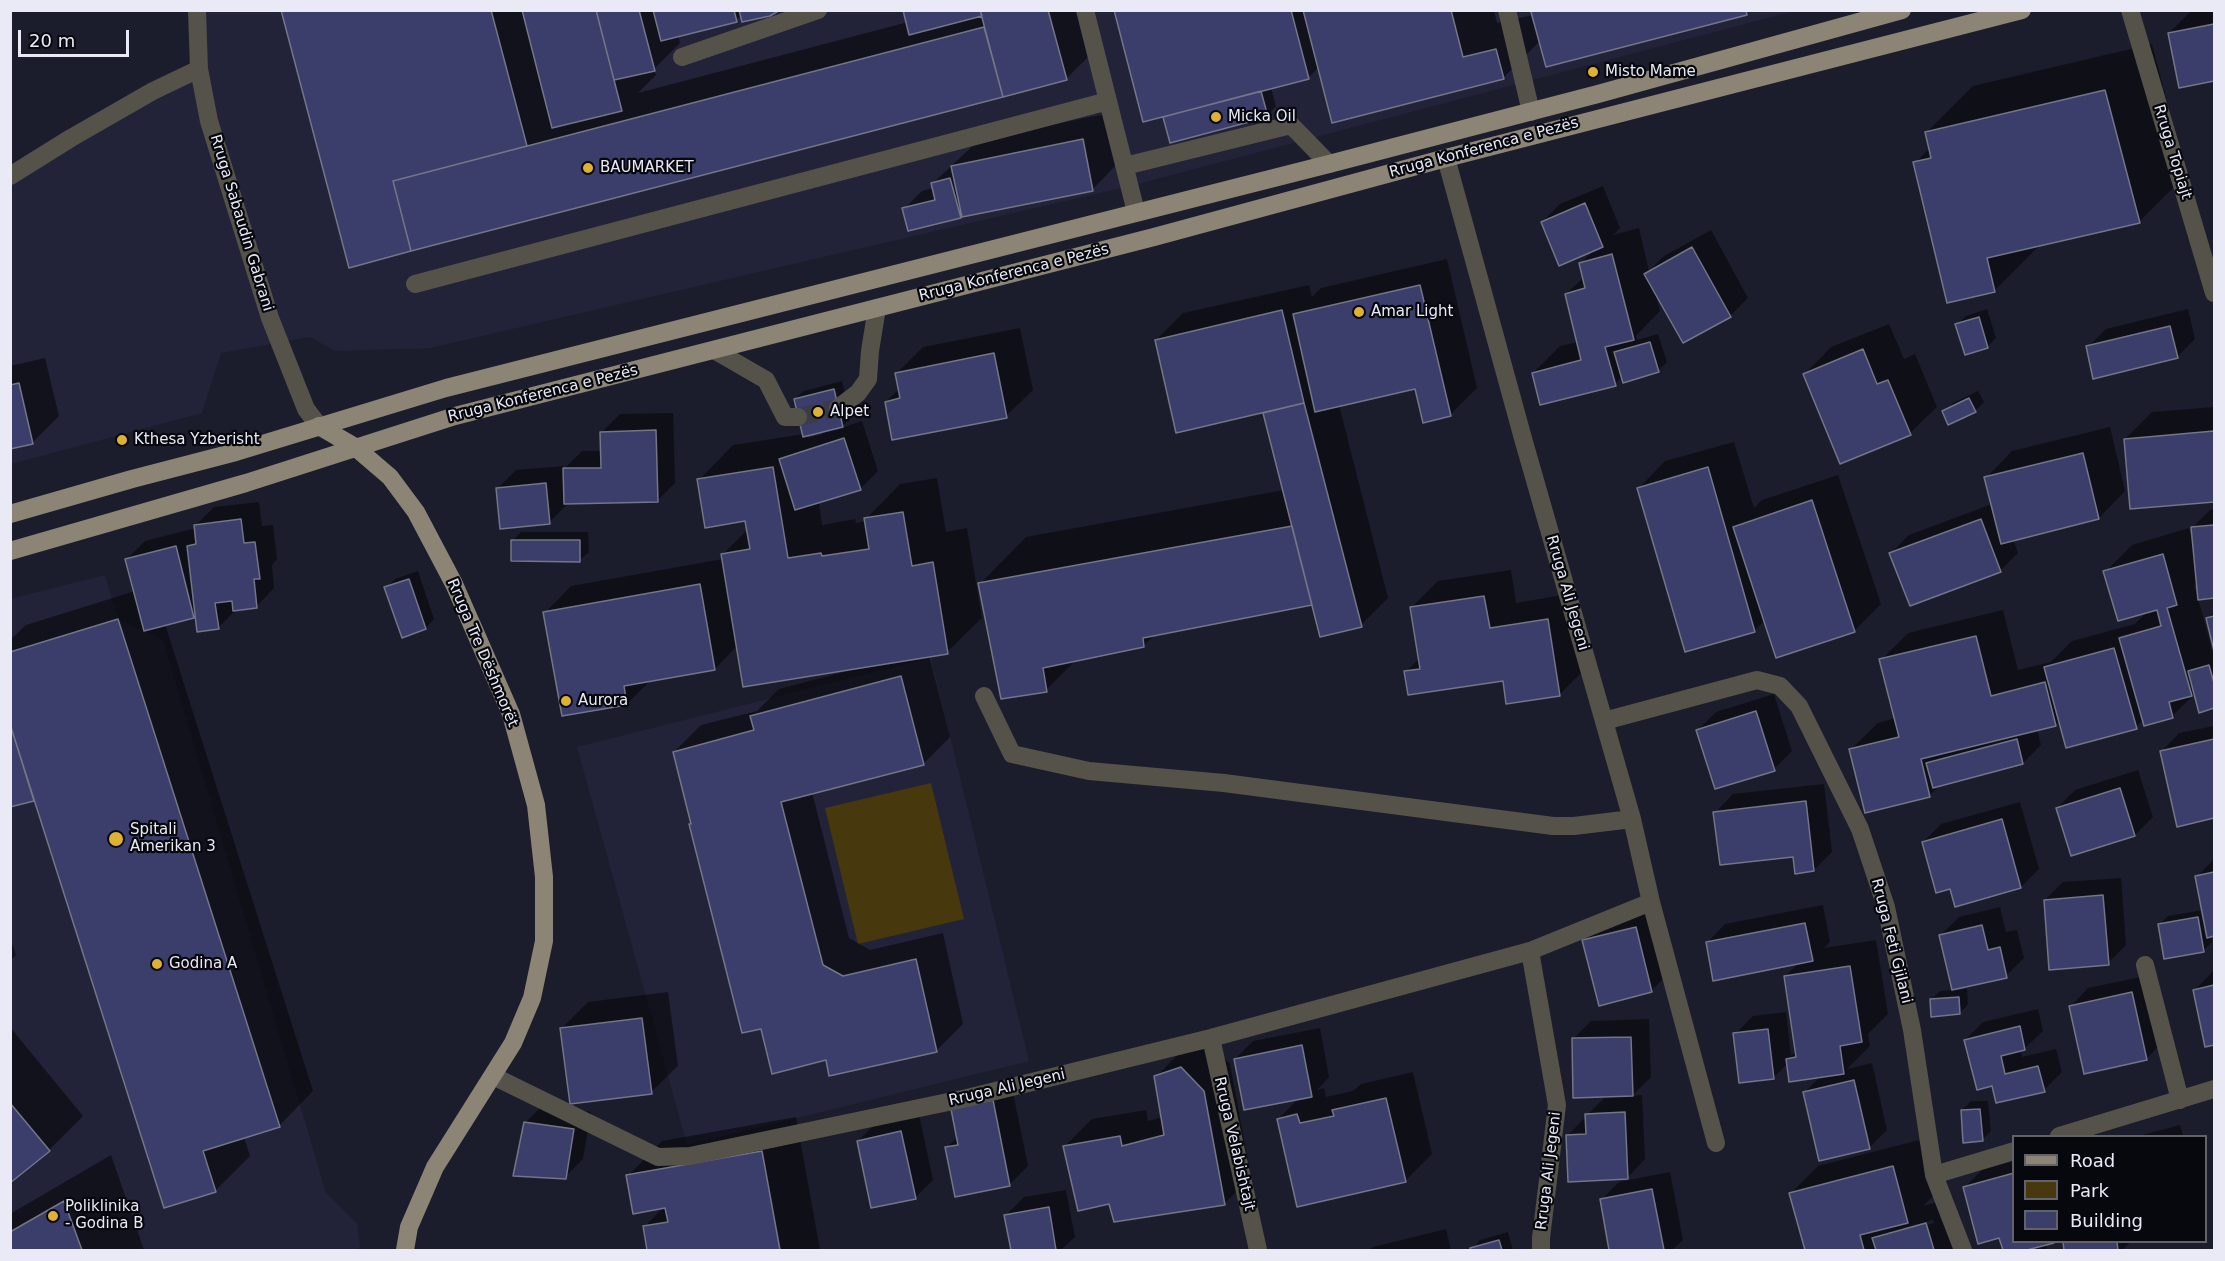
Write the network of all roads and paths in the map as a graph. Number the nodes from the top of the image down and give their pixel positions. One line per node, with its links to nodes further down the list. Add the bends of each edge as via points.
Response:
1 (197, 10): 9 (street, Rruga Sabaudin Gabrani)
2 (818, 10): 8 (street)
3 (1085, 10): 10 (street)
4 (1507, 10): 11 (street)
5 (1902, 10): 11 (main road, Rruga Konferenca e Pezës)
6 (2022, 10): 12 (main road, Rruga Konferenca e Pezës)
7 (2130, 10): 18 (street, Rruga Topiajt)
8 (682, 57)
9 (199, 69): 15 (street, via 143,97); 23 (street, Rruga Sabaudin Gabrani, via 209,121 270,318 306,409)
10 (1108, 101): 14 (street); 17 (street)
11 (1531, 112): 13 (main road, Rruga Konferenca e Pezës)
12 (1446, 158): 19 (main road, Rruga Konferenca e Pezës); 28 (street, Rruga Ali Jegeni)
13 (1329, 164): 14 (street, via 1291,125); 16 (main road, Rruga Konferenca e Pezës)
14 (1125, 166): 16 (street)
15 (10, 176)
16 (1136, 212): 23 (main road, Rruga Konferenca e Pezës, via 446,388)
17 (415, 284)
18 (2214, 293)
19 (877, 308): 20 (main road, Rruga Konferenca e Pezës); 21 (street, via 868,379 858,393)
20 (714, 350): 22 (street, via 766,380 785,417); 24 (main road, Rruga Konferenca e Pezës, via 454,416)
21 (838, 408)
22 (798, 417)
23 (319, 426): 24 (main road, Rruga Tre Dëshmorët); 25 (main road, Rruga Konferenca e Pezës)
24 (355, 447): 26 (main road, Rruga Konferenca e Pezës, via 246,483); 34 (main road, Rruga Tre Dëshmorët, via 390,477 416,512 454,584 511,714 537,805 544,877 544,941 532,998 513,1043)
25 (10, 514)
26 (10, 551)
27 (984, 696): 29 (street, via 1012,754 1089,771 1224,783 1553,826)
28 (1604, 721): 29 (street, Rruga Ali Jegeni); 40 (street, Rruga Feti Gjilani, via 1757,680 1780,686 1799,706 1860,829 1886,907)
29 (1632, 819): 30 (street, Rruga Ali Jegeni)
30 (1651, 902): 31 (street, Rruga Ali Jegeni); 38 (street)
31 (1530, 951): 33 (street, Rruga Ali Jegeni); 43 (street, Rruga Ali Jegeni, via 1557,1105)
32 (2145, 965): 36 (street)
33 (1210, 1038): 34 (street, Rruga Ali Jegeni, via 955,1100 690,1156 658,1157); 42 (street, Rruga Velabishtajt)
34 (493, 1076): 41 (main road, Rruga Tre Dëshmorët, via 435,1167 409,1227)
35 (2214, 1089): 36 (street)
36 (2180, 1100): 37 (street)
37 (2066, 1135)
38 (1716, 1143)
39 (2012, 1150): 40 (street)
40 (1934, 1175): 44 (street, Rruga Feti Gjilani)
41 (405, 1251)
42 (1258, 1251)
43 (1541, 1251)
44 (1963, 1251)

